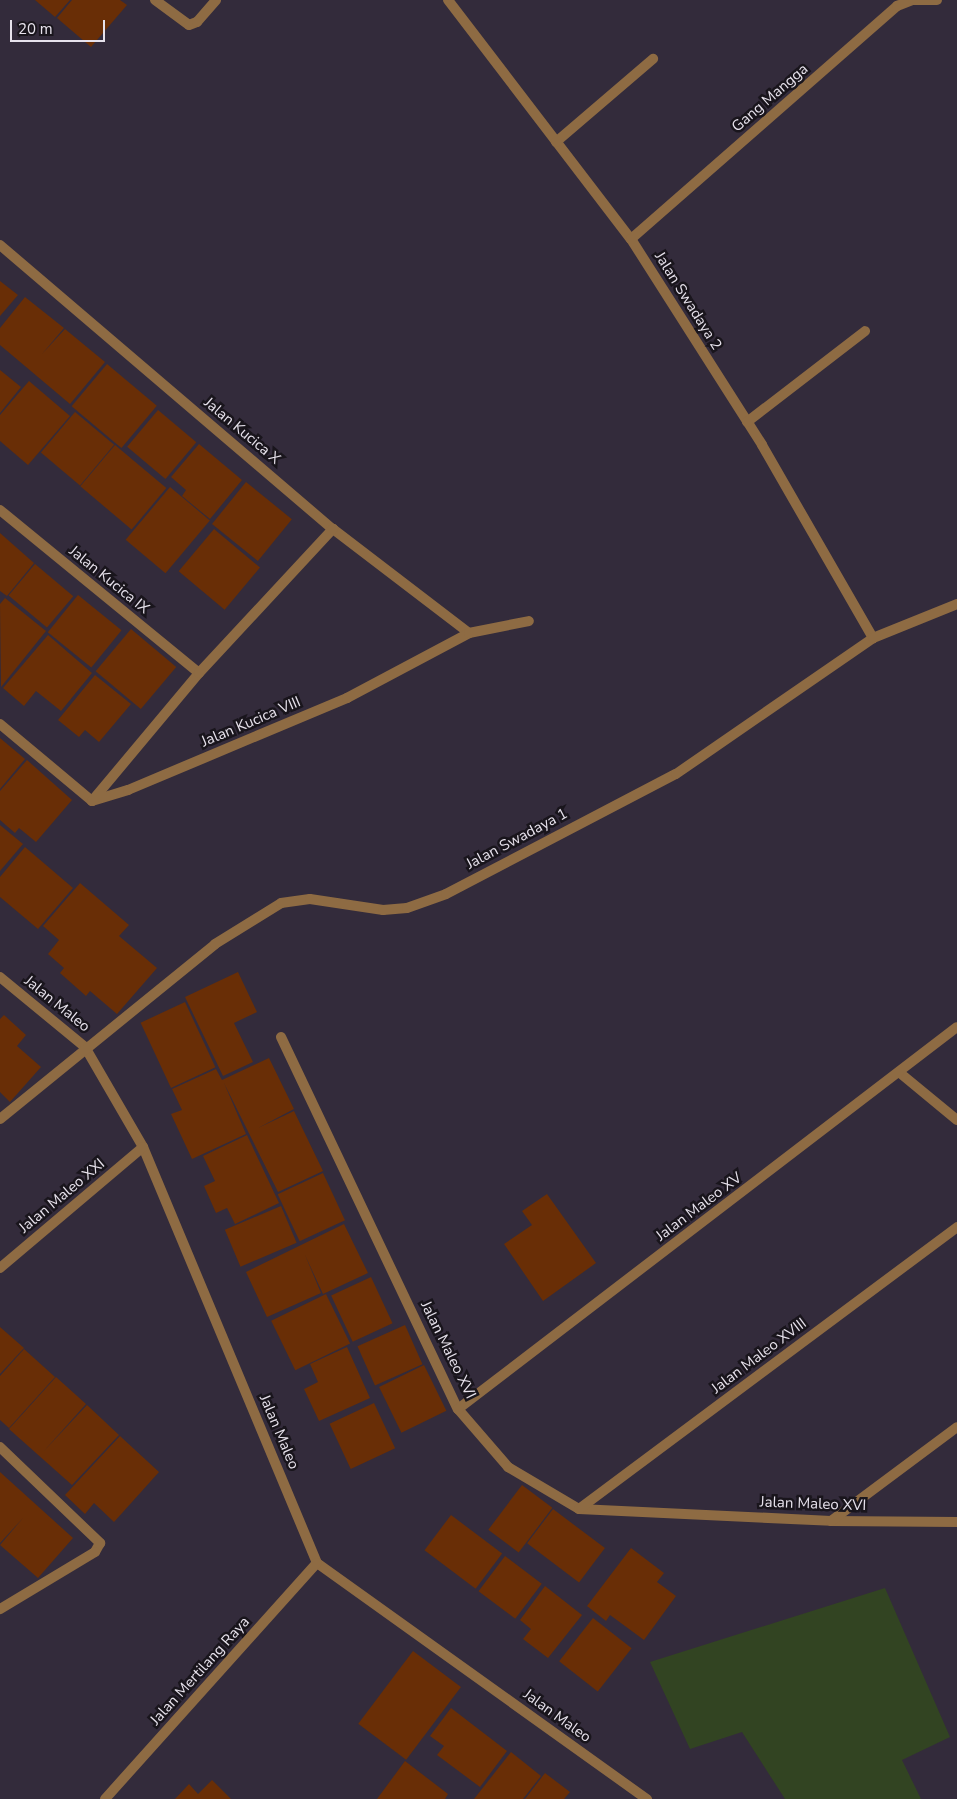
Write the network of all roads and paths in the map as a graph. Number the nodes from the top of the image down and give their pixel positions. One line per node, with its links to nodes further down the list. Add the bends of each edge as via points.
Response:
1 (155, 0): 2 (street, via 189,25 197,22)
2 (216, 0)
3 (448, 0): 6 (street, Jalan Swadaya 2)
4 (937, 0): 7 (street, Gang Mangga, via 914,0 897,6)
5 (653, 59): 6 (street)
6 (556, 142): 7 (street, Jalan Swadaya 2)
7 (631, 239): 10 (street, Jalan Swadaya 2)
8 (0, 244): 12 (street, Jalan Kucica X)
9 (865, 331): 10 (street)
10 (747, 422): 16 (street, Jalan Swadaya 2)
11 (0, 510): 17 (street, Jalan Kucica IX)
12 (333, 528): 15 (street, Jalan Kucica X); 17 (street)
13 (957, 604): 16 (street, Jalan Swadaya 1)
14 (529, 621): 15 (street, Jalan Kucica VIII)
15 (469, 633): 19 (street, Jalan Kucica VIII, via 347,698 128,790)
16 (873, 638): 23 (street, Jalan Swadaya 1, via 676,774 446,894 407,908 383,910 310,899 281,903 215,944)
17 (199, 673): 19 (street)
18 (0, 724): 19 (street)
19 (92, 801)
20 (0, 977): 23 (street, Jalan Maleo)
21 (957, 1027): 24 (street, Jalan Maleo XV)
22 (281, 1037): 30 (street, Jalan Maleo XVI)
23 (85, 1047): 25 (street, Jalan Swadaya 1); 27 (street, Jalan Maleo)
24 (900, 1073): 26 (street); 30 (street, Jalan Maleo XV)
25 (0, 1119)
26 (957, 1120)
27 (143, 1147): 29 (street, Jalan Maleo XXI); 36 (street, Jalan Maleo)
28 (957, 1227): 33 (street, Jalan Maleo XVIII)
29 (0, 1268)
30 (458, 1409): 33 (street, Jalan Maleo XVI, via 508,1467)
31 (957, 1427): 34 (street)
32 (0, 1447): 37 (street, via 100,1543 95,1552)
33 (579, 1510): 34 (street, Jalan Maleo XVI)
34 (831, 1521): 35 (street, Jalan Maleo XVI)
35 (957, 1522)
36 (317, 1563): 38 (street, Jalan Mertilang Raya); 39 (street, Jalan Maleo)
37 (0, 1609)
38 (105, 1799)
39 (647, 1799)

